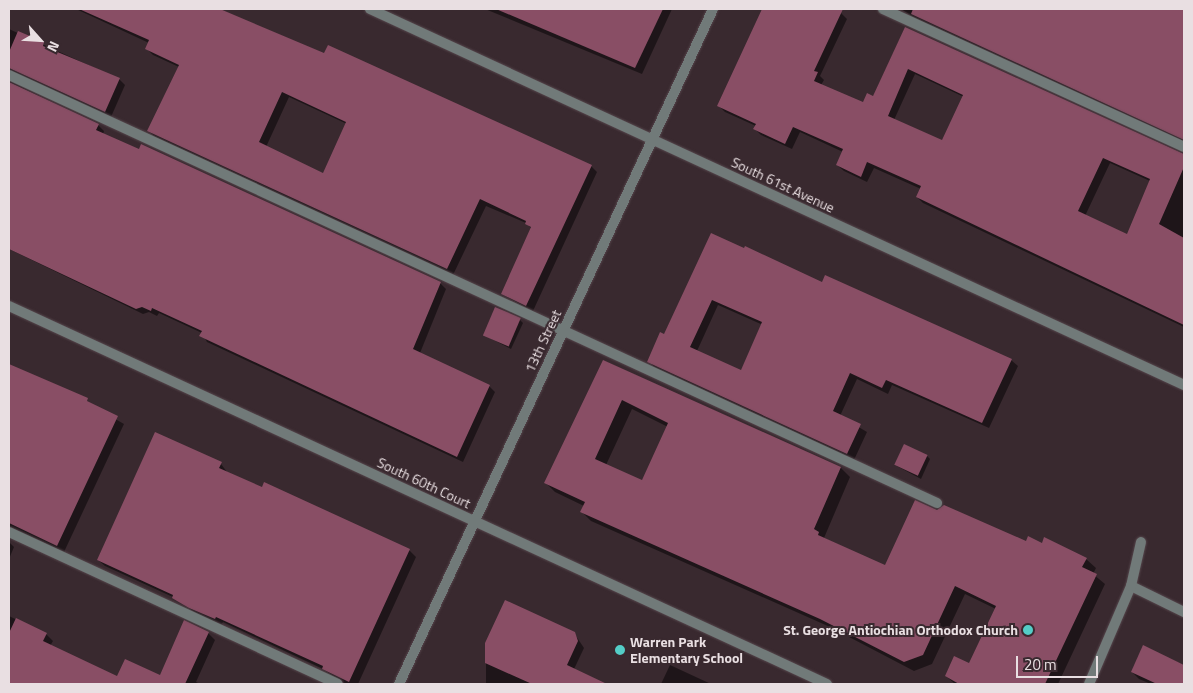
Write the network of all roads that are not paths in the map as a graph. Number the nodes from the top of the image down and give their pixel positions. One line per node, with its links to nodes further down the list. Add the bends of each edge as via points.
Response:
1 (370, 9): 5 (street, South 61st Avenue)
2 (713, 9): 5 (street, 13th Street)
3 (884, 9): 6 (street)
4 (9, 74): 8 (street)
5 (652, 139): 8 (street, 13th Street); 9 (street, South 61st Avenue)
6 (1184, 147)
7 (9, 306): 11 (street, South 60th Court)
8 (563, 330): 10 (street); 11 (street, 13th Street)
9 (1184, 385)
10 (937, 503)
11 (475, 522): 17 (street, 13th Street); 18 (street, South 60th Court)
12 (9, 532): 16 (street)
13 (1141, 542): 14 (street)
14 (1131, 586): 15 (street); 19 (street)
15 (1184, 612)
16 (338, 684)
17 (399, 684)
18 (827, 684)
19 (1089, 684)

